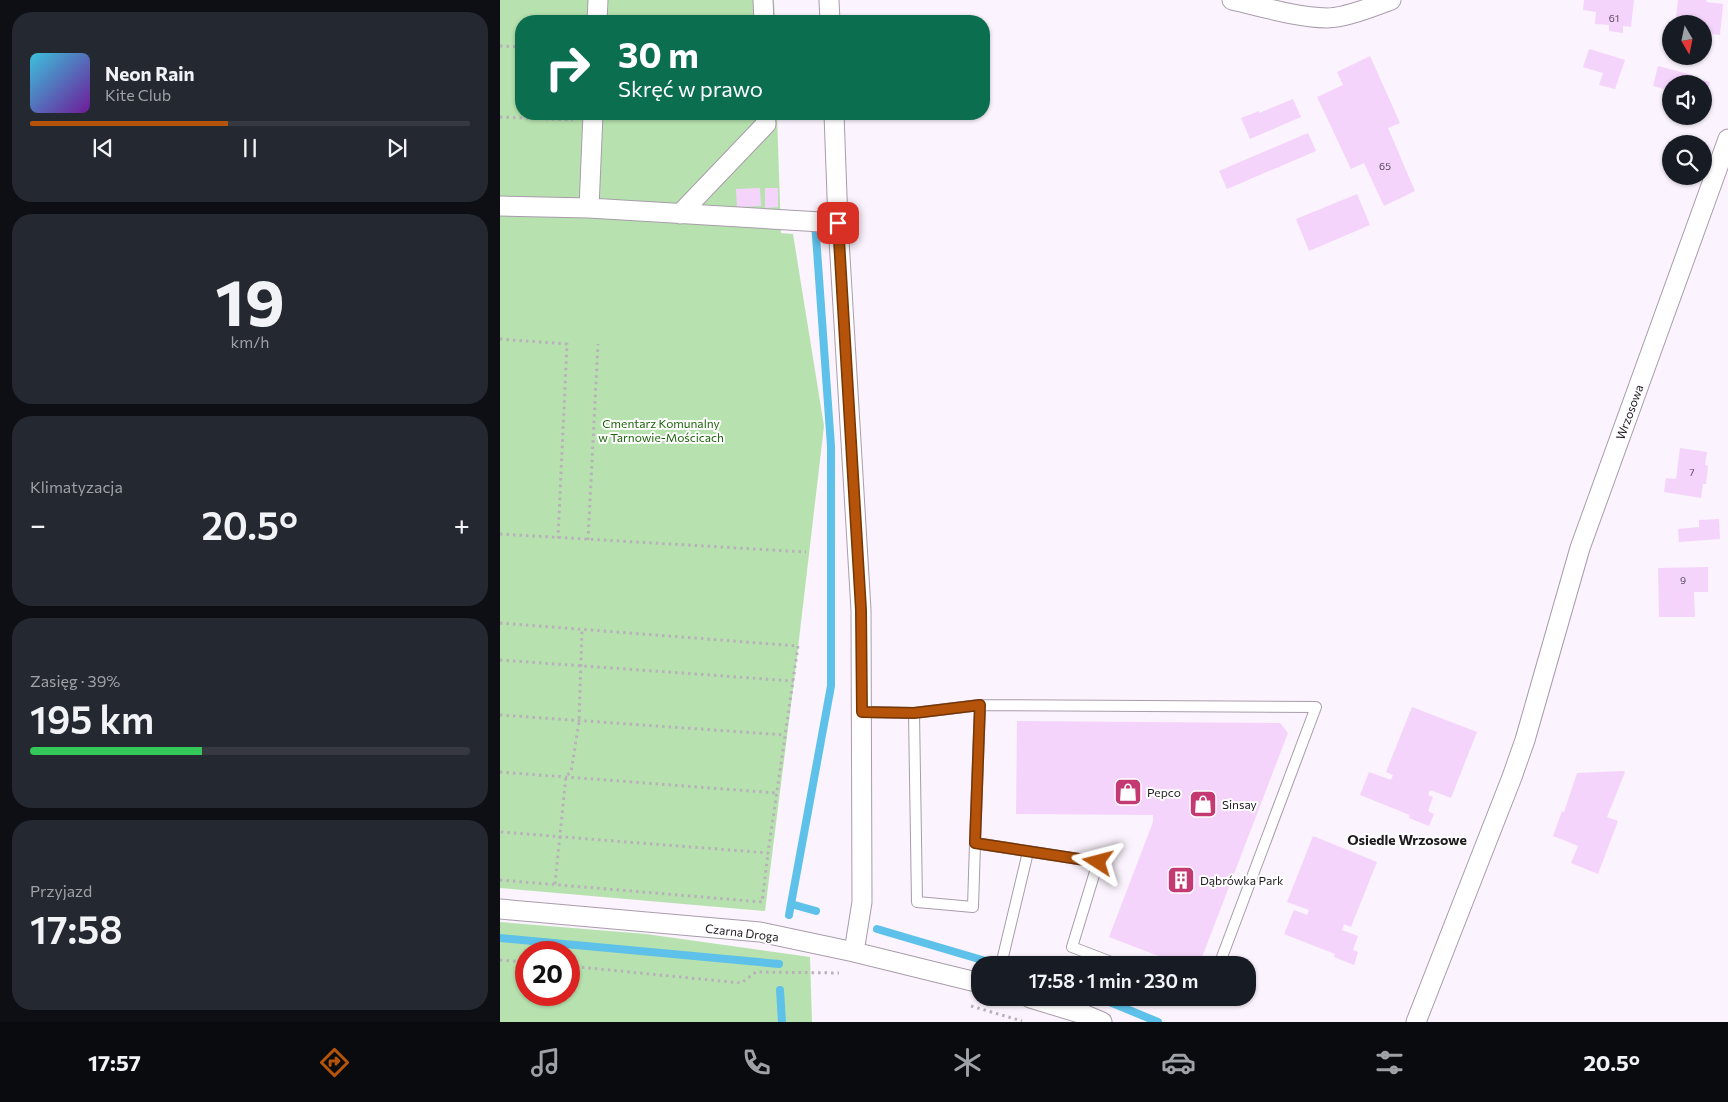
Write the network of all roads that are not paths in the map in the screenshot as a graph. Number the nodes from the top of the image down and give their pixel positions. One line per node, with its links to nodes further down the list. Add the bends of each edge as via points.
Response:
1 (598, 0): 6 (street)
2 (763, 0): 7 (street)
3 (829, 0): 8 (street)
4 (1232, 0): 5 (street, via 1329,18)
5 (1391, 0)
6 (597, 15)
7 (764, 15)
8 (830, 15)
9 (593, 120): 14 (street)
10 (766, 120): 15 (street, via 766,124)
11 (834, 120): 16 (street)
12 (1728, 139): 30 (street, Wrzosowa, via 1580,548 1512,777)
13 (500, 206): 14 (street)
14 (589, 208): 15 (street)
15 (680, 214): 16 (street)
16 (838, 223): 18 (street, via 861,610)
17 (980, 705): 19 (lane); 20 (lane); 26 (lane, via 1316,707)
18 (862, 712): 19 (lane); 23 (street, via 862,902)
19 (914, 713): 20 (lane, via 917,902 973,907)
20 (975, 843): 21 (lane)
21 (1028, 852): 24 (lane); 25 (lane, via 1098,862 1072,948)
22 (500, 909): 23 (street, Czarna Droga, via 760,932)
23 (854, 952): 27 (street, Czarna Droga)
24 (1003, 956)
25 (1094, 956)
26 (1222, 956)
27 (971, 981)
28 (1056, 1006): 29 (street)
29 (1102, 1022)
30 (1416, 1022)

